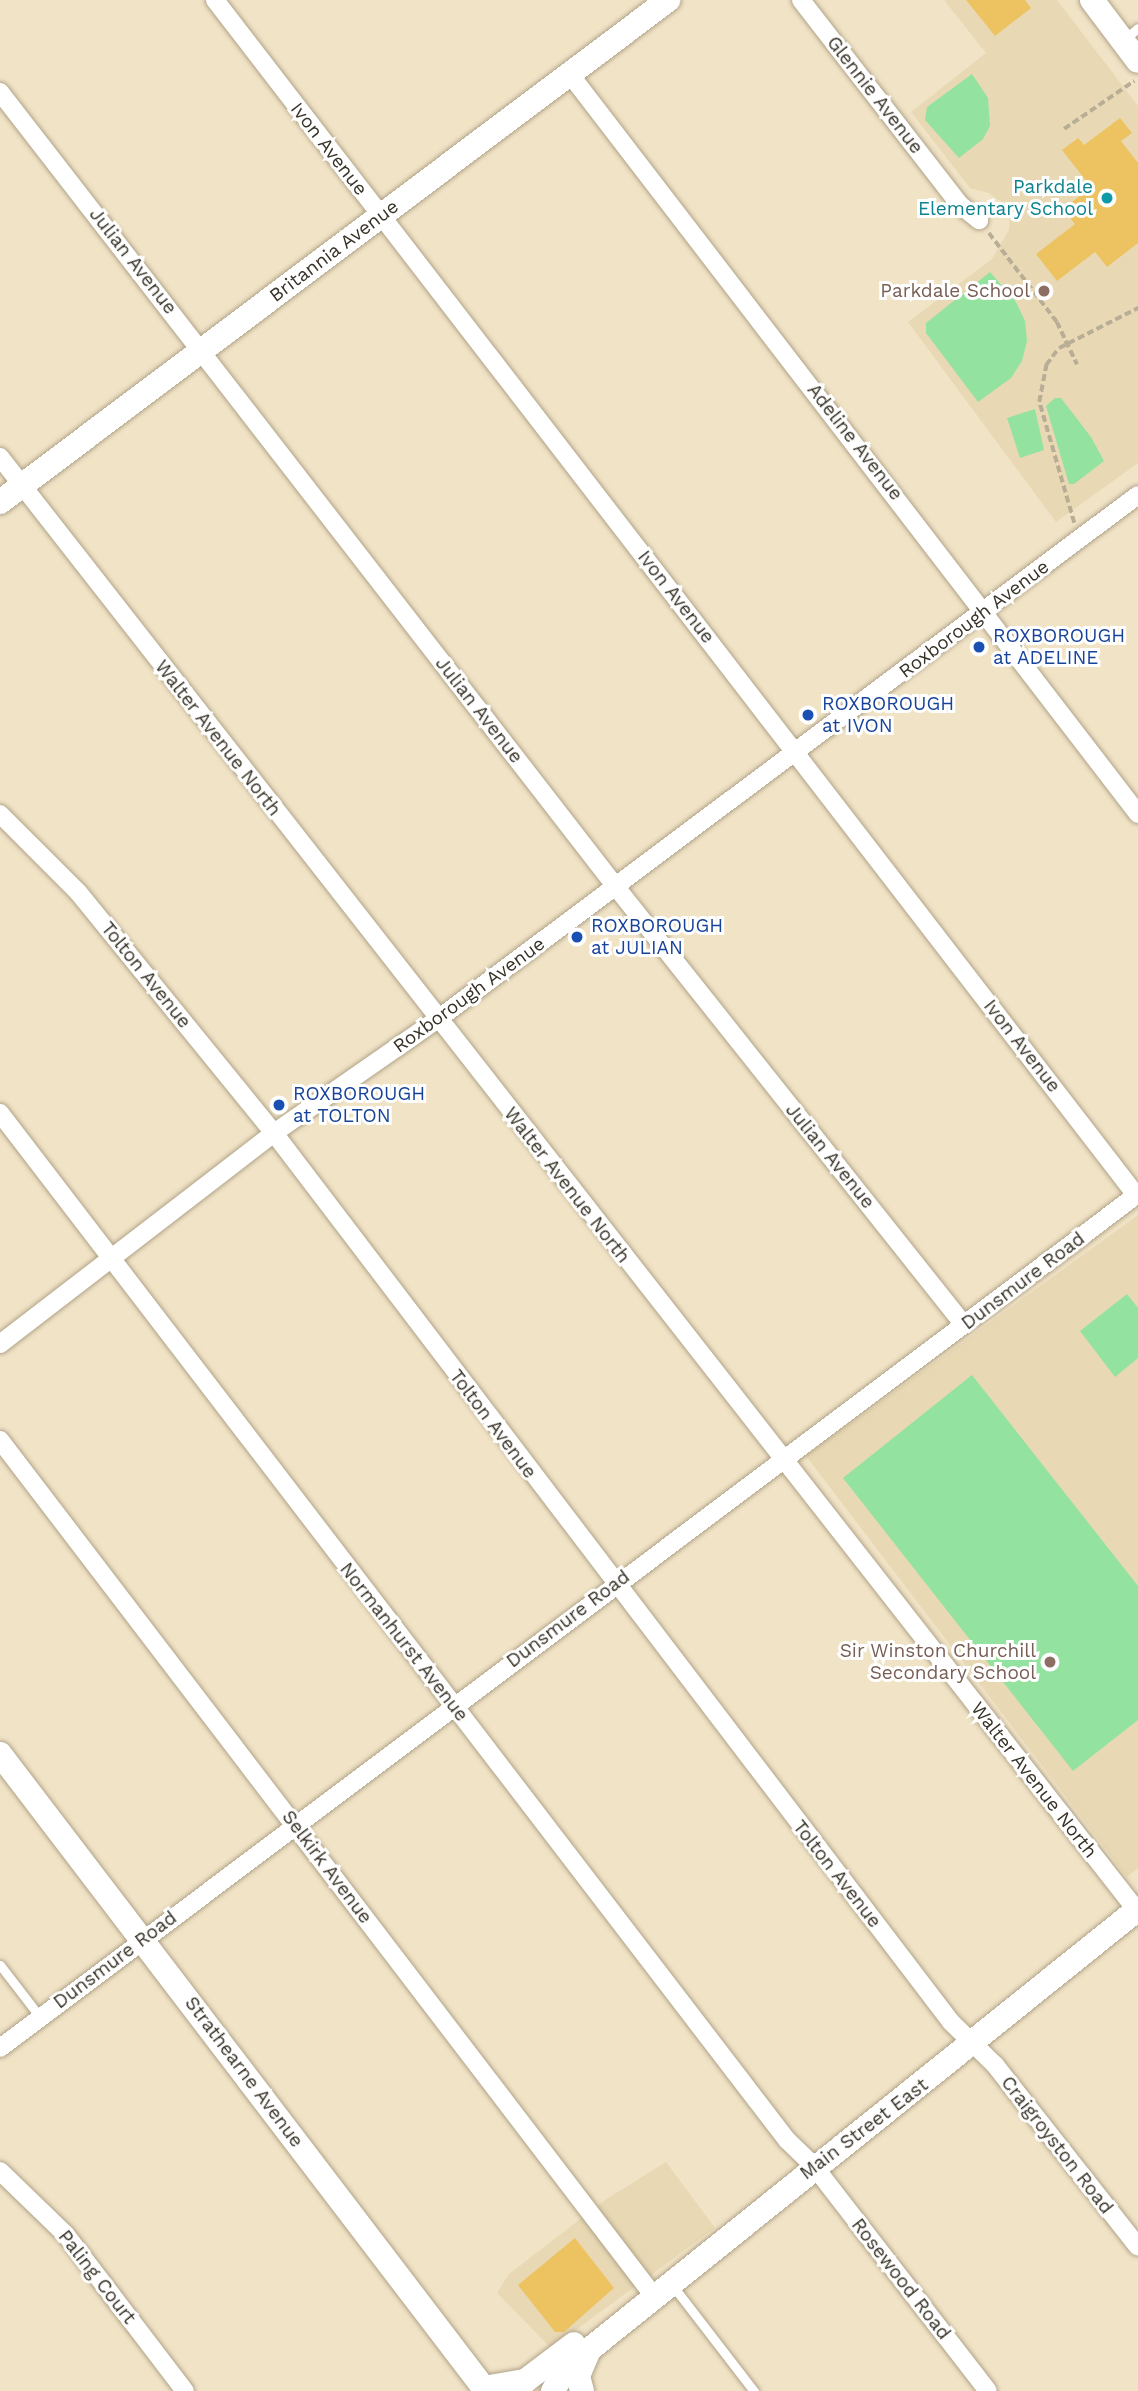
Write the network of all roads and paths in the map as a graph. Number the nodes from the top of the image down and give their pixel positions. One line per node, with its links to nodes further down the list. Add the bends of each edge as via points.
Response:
1 (215, 0): 11 (street, Ivon Avenue)
2 (668, 0): 7 (street, Britannia Avenue)
3 (800, 0): 12 (street, Glennie Avenue, via 959,204)
4 (1092, 0): 5 (street)
5 (1130, 34): 6 (street)
6 (1138, 61)
7 (569, 73): 11 (street, Britannia Avenue); 22 (street, Adeline Avenue)
8 (1138, 78): 10 (path)
9 (0, 92): 15 (street, Julian Avenue)
10 (1064, 129)
11 (381, 216): 15 (street, Britannia Avenue); 23 (street, Ivon Avenue)
12 (979, 220): 14 (path)
13 (1138, 308): 14 (path)
14 (1069, 343): 16 (path); 21 (path, via 1046,365 1040,402 1066,506)
15 (203, 350): 18 (street, Britannia Avenue); 26 (street, Julian Avenue)
16 (1077, 363)
17 (0, 457): 18 (street, Walter Avenue North)
18 (22, 486): 20 (street, Britannia Avenue); 27 (street, Walter Avenue North)
19 (1138, 495): 21 (street, Roxborough Avenue)
20 (0, 502)
21 (1081, 538): 22 (street, Roxborough Avenue)
22 (984, 612): 23 (street, Roxborough Avenue); 25 (street, Adeline Avenue)
23 (796, 752): 26 (street, Roxborough Avenue); 30 (street, Ivon Avenue)
24 (0, 814): 29 (street, Tolton Avenue, via 78,892)
25 (1138, 814)
26 (616, 887): 27 (street, Roxborough Avenue); 32 (street, Julian Avenue)
27 (438, 1020): 29 (street, Roxborough Avenue); 35 (street, Walter Avenue North)
28 (0, 1113): 31 (street, Normanhurst Avenue)
29 (274, 1133): 31 (street, Roxborough Avenue); 36 (street, Tolton Avenue)
30 (1137, 1195): 32 (street, Dunsmure Road)
31 (111, 1261): 33 (street, Roxborough Avenue); 37 (street, Normanhurst Avenue)
32 (964, 1325): 35 (street, Dunsmure Road)
33 (0, 1344)
34 (0, 1440): 39 (street, Selkirk Avenue)
35 (781, 1459): 36 (street, Dunsmure Road); 40 (street, Walter Avenue North)
36 (614, 1584): 37 (street, Dunsmure Road); 44 (street, Tolton Avenue)
37 (453, 1706): 39 (street, Dunsmure Road); 46 (street, Normanhurst Avenue, via 787,2140)
38 (0, 1755): 41 (street, Strathearne Avenue)
39 (295, 1824): 41 (street, Dunsmure Road); 49 (street, Selkirk Avenue)
40 (1138, 1910): 44 (street, Main Street East)
41 (142, 1939): 43 (street, Dunsmure Road); 51 (street, Strathearne Avenue)
42 (0, 1965): 43 (lane)
43 (40, 2017): 45 (street, Dunsmure Road)
44 (973, 2045): 46 (street, Main Street East); 48 (street, Craigroyston Road)
45 (0, 2048)
46 (814, 2166): 49 (street, Main Street East); 56 (street, Rosewood Road)
47 (0, 2171): 52 (street, Paling Court, via 66,2235)
48 (1138, 2247)
49 (662, 2289): 50 (street, Main Street East); 55 (lane)
50 (598, 2342): 51 (street, via 567,2346 514,2386); 53 (street, Main Street East, via 571,2358); 54 (street, via 578,2376)
51 (485, 2389)
52 (185, 2391)
53 (553, 2391)
54 (582, 2391)
55 (754, 2391)
56 (988, 2391)

